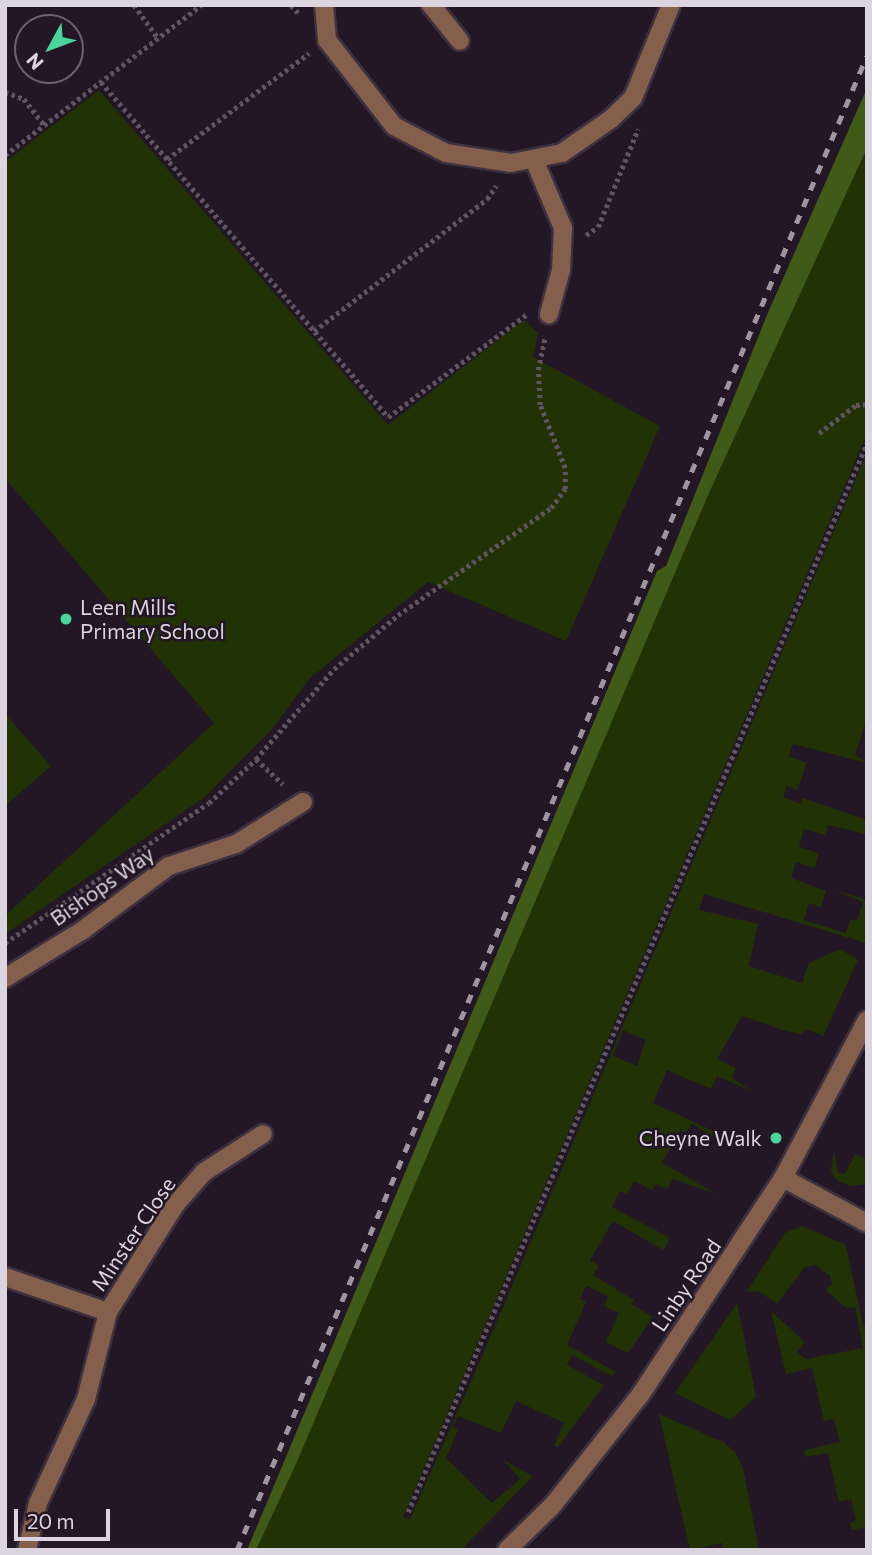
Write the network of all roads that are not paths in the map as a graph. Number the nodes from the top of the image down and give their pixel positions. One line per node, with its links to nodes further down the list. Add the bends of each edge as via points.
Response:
1 (324, 5): 5 (street, via 327,40 394,127 446,153)
2 (431, 5): 4 (street)
3 (671, 5): 5 (street, via 633,97 584,141)
4 (460, 41)
5 (535, 162): 6 (street, via 562,228 561,270)
6 (549, 314)
7 (303, 802): 8 (street, Bishops Way, via 236,844 169,866 83,930)
8 (5, 978)
9 (867, 1020): 11 (street, Linby Road)
10 (263, 1133): 14 (street, Minster Close, via 204,1172 175,1205)
11 (783, 1178): 12 (street); 16 (street, Linby Road, via 641,1394 552,1505)
12 (867, 1223)
13 (5, 1277): 14 (street, Minster Close)
14 (108, 1312): 15 (street, Minster Close, via 86,1399 38,1503)
15 (27, 1550)
16 (507, 1550)

